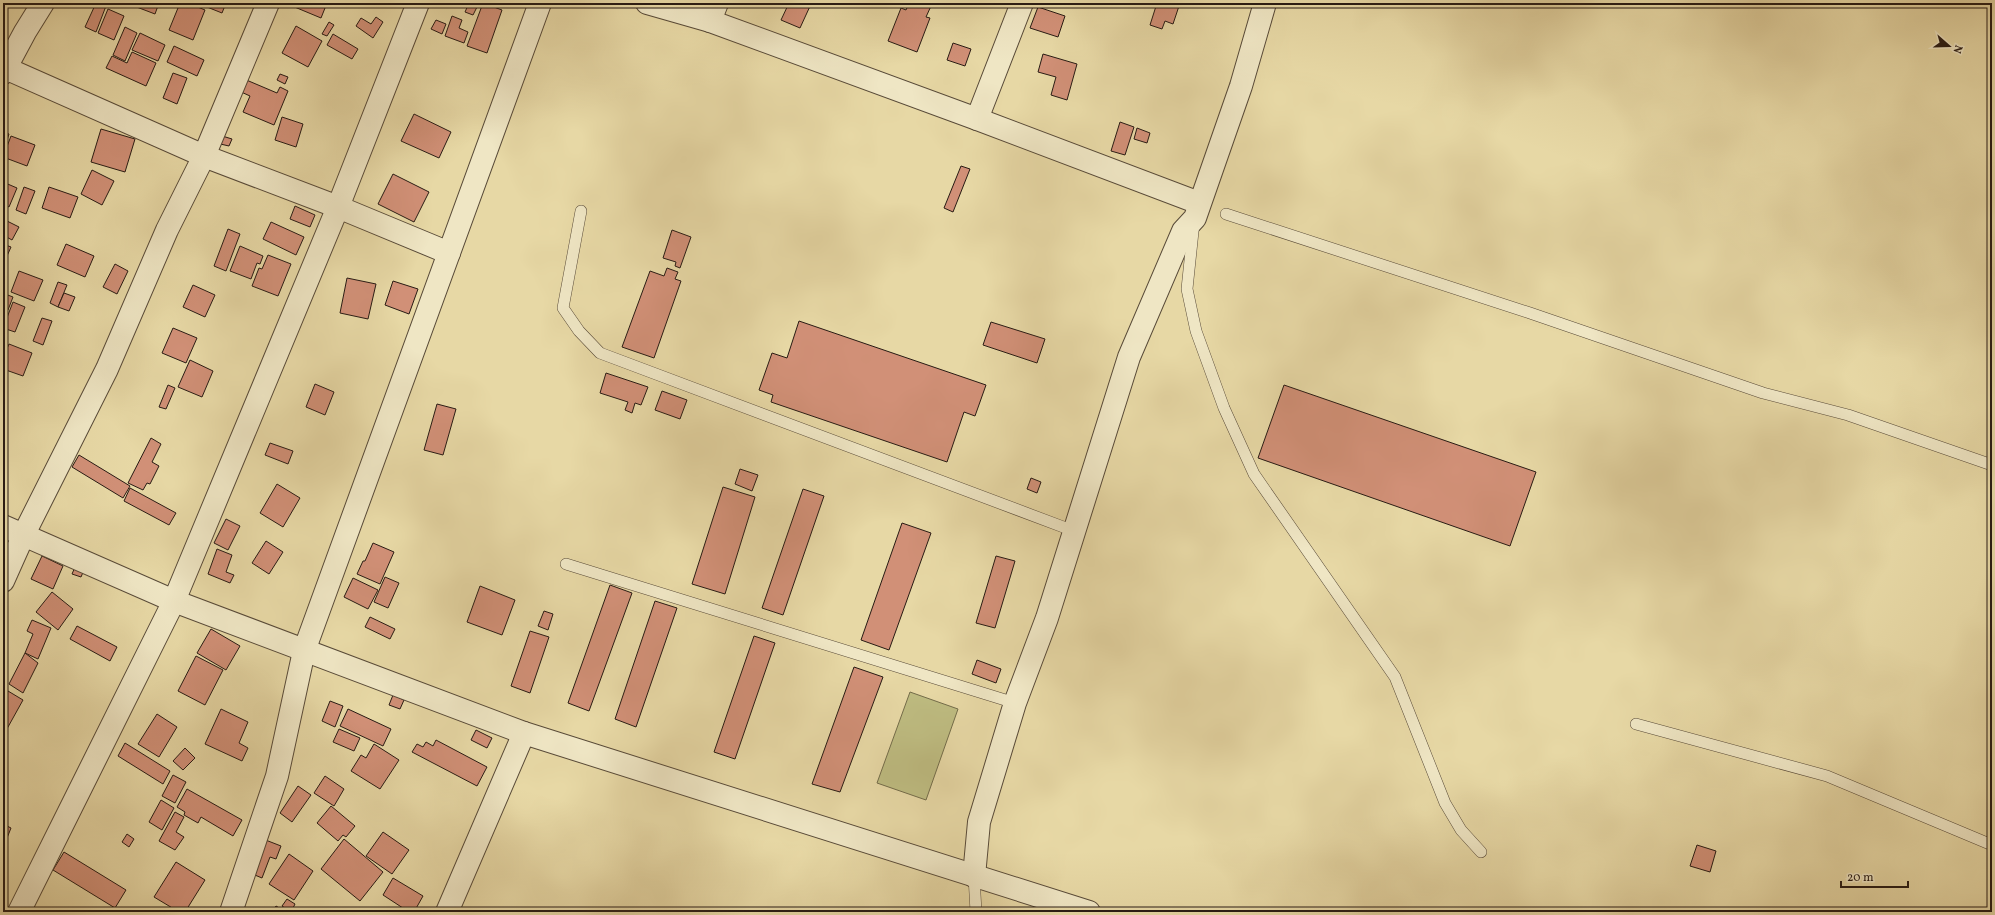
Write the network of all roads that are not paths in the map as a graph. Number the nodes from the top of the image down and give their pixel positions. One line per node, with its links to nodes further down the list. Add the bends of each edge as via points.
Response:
1 (43, 3): 9 (street)
2 (268, 3): 11 (street)
3 (418, 3): 12 (street)
4 (540, 3): 16 (street)
5 (647, 3): 8 (street)
6 (1022, 3): 10 (street)
7 (1265, 3): 14 (street, via 1241,86)
8 (713, 12): 10 (street)
9 (4, 69): 11 (street)
10 (977, 119): 14 (street)
11 (204, 156): 12 (street); 20 (street, via 167,230 107,369)
12 (338, 207): 16 (street); 23 (street)
13 (581, 211): 19 (lane, via 563,308 579,331 600,352)
14 (1197, 211): 19 (street, via 1183,231 1129,356); 29 (lane, via 1187,289 1196,331 1224,408 1254,474 1395,677 1445,803 1460,830)
15 (1226, 214): 17 (lane, via 1530,313 1763,393 1848,415)
16 (449, 253): 24 (street)
17 (1992, 465)
18 (3, 526): 20 (street)
19 (1074, 531): 25 (street, via 1047,618)
20 (24, 534): 22 (street); 23 (street)
21 (566, 564): 25 (lane)
22 (3, 581)
23 (174, 601): 24 (street); 31 (street)
24 (304, 651): 27 (street); 32 (street, via 277,776)
25 (1015, 703): 30 (street, via 979,822)
26 (1636, 724): 28 (lane, via 1827,776)
27 (524, 733): 30 (street); 33 (street)
28 (1992, 845)
29 (1481, 852)
30 (974, 876): 34 (lane); 35 (street)
31 (19, 912)
32 (231, 912)
33 (447, 912)
34 (976, 912)
35 (1089, 912)

